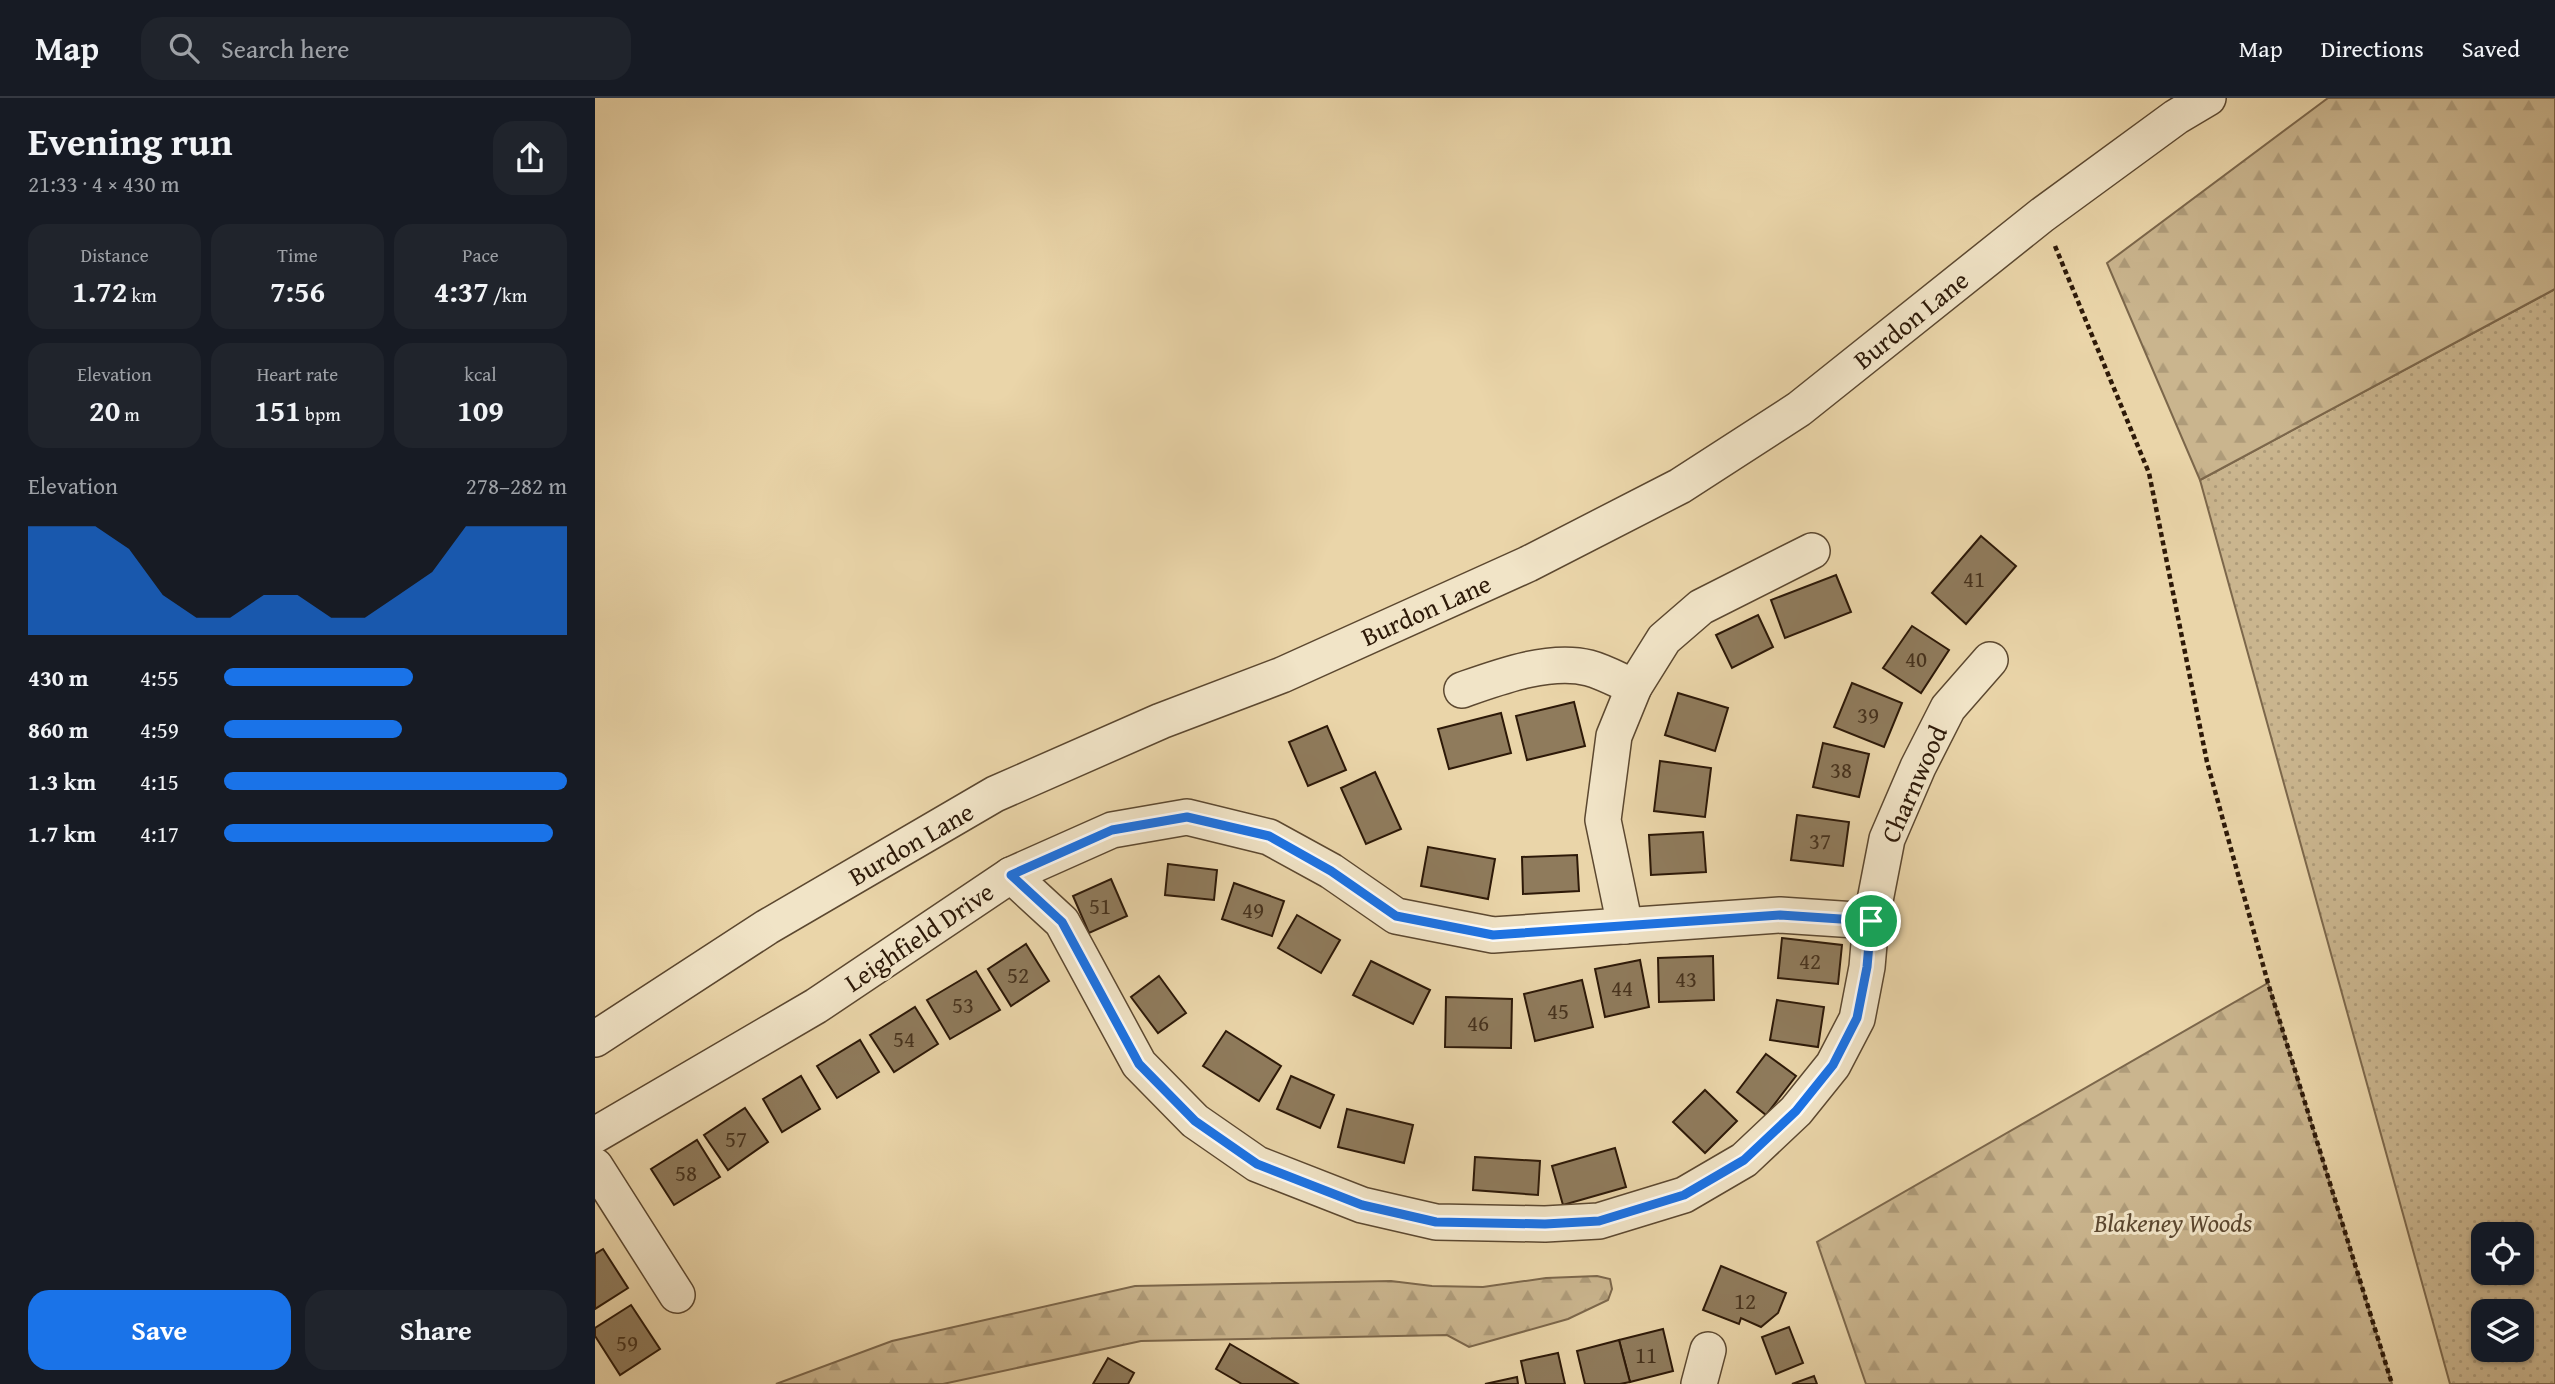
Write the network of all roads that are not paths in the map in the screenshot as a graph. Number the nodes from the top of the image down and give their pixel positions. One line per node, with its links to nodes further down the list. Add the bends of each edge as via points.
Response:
1 (2208, 98): 9 (street, Burdon Lane, via 2042,215 1799,409 1680,486 1528,564 1282,676 1161,721 995,794 767,927)
2 (1812, 551): 4 (street, via 1701,607 1664,639)
3 (1990, 660): 7 (street, Charnwood, via 1948,708 1918,767 1887,839)
4 (1634, 687): 5 (street, via 1588,668 1557,666 1508,674); 8 (street, via 1614,736 1603,820)
5 (1462, 690)
6 (1011, 875): 7 (street, Charnwood, via 1062,922 1139,1064 1195,1121 1257,1164 1362,1205 1436,1222 1599,1221 1684,1195 1744,1160 1796,1111 1833,1065 1857,1018); 8 (street, Leighfield Drive, via 1112,830 1187,817 1269,836 1396,916 1493,935); 10 (street, Leighfield Drive, via 816,1006)
7 (1871, 921): 8 (street, Leighfield Drive, via 1780,915)
8 (1625, 926)
9 (595, 1039)
10 (595, 1135)
11 (595, 1166): 12 (street)
12 (677, 1295)
13 (1709, 1350): 14 (street)
14 (1699, 1384)

